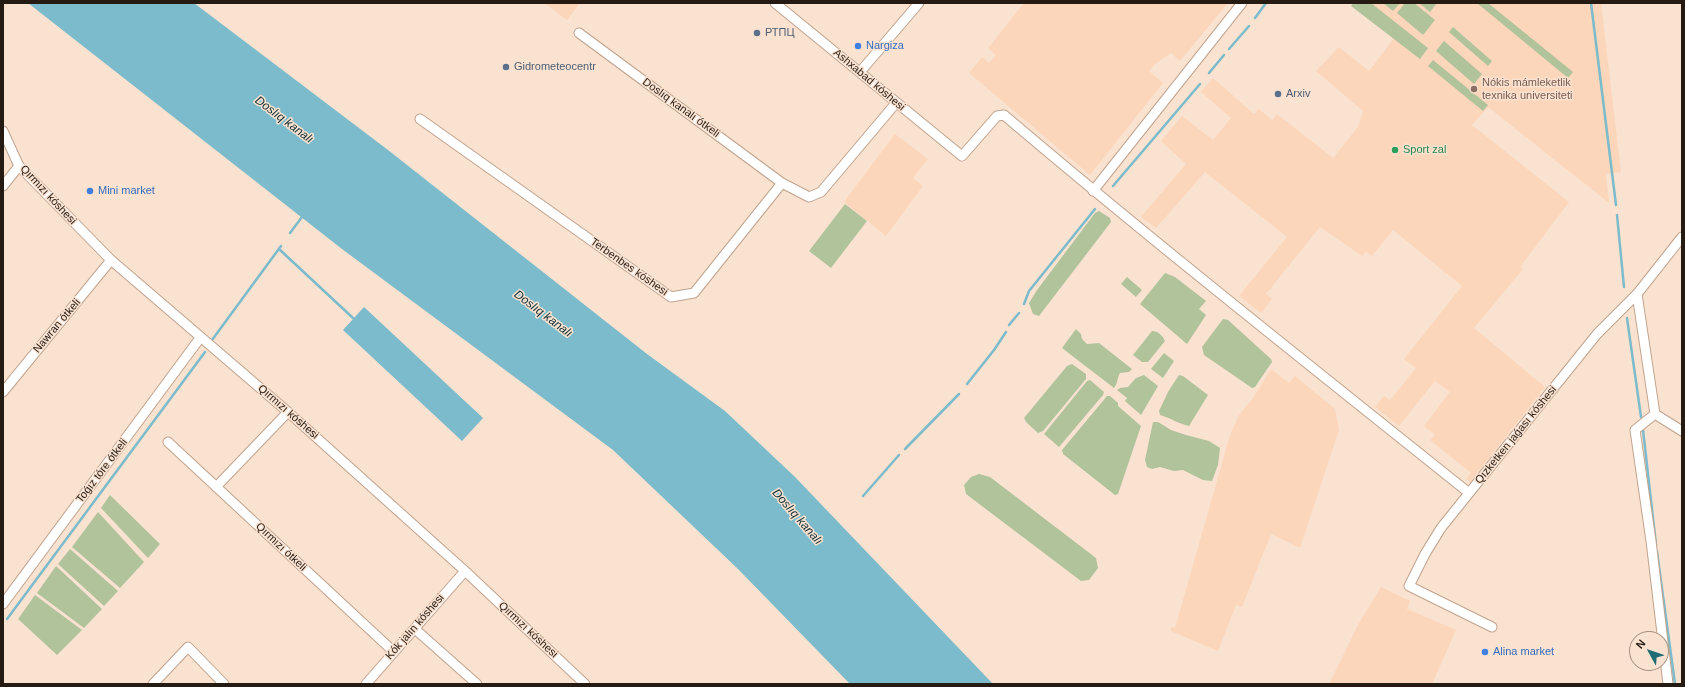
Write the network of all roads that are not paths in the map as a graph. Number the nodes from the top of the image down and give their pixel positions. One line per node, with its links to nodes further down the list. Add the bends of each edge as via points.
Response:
1 (775, 3): 5 (street, Ashxabad kóshesi)
2 (919, 3): 5 (street)
3 (1242, 3): 12 (street)
4 (579, 33): 10 (street, Doslıq kanalı ótkeli)
5 (860, 72): 6 (street, Ashxabad kóshesi)
6 (896, 103): 10 (street, via 821,192 809,197); 12 (street, Ashxabad kóshesi, via 962,156 997,116 1004,115)
7 (420, 119): 10 (street, Terbenbes kóshesi, via 671,297 694,293)
8 (3, 131): 9 (street, Qırmızı kóshesi)
9 (19, 166): 11 (street); 14 (street, Qırmızı kóshesi)
10 (782, 183)
11 (3, 186)
12 (1093, 191): 23 (street)
13 (1682, 237): 15 (street, Qızketken jaǵası kóshesi)
14 (111, 260): 16 (street, Qırmızı kóshesi); 17 (street, Nawran ótkeli)
15 (1637, 294): 19 (street); 23 (street, Qızketken jaǵası kóshesi, via 1597,334)
16 (200, 338): 18 (street, Qırmızı kóshesi); 25 (street, Toǵız tóre ótkeli)
17 (3, 392)
18 (288, 412): 22 (street); 24 (street, Qırmızı kóshesi)
19 (1655, 414): 20 (street); 34 (street, via 1635,430)
20 (1682, 431)
21 (168, 442): 22 (street, Qırmızı ótkeli)
22 (216, 487): 28 (street, Qırmızı ótkeli)
23 (1469, 493): 26 (street, Qızketken jaǵası kóshesi, via 1441,528 1409,586)
24 (465, 571): 27 (street, Kók jalın kóshesi); 33 (street, Qırmızı kóshesi)
25 (3, 604)
26 (1492, 627)
27 (415, 629): 28 (street, Kók jalın kóshesi); 32 (street)
28 (394, 652): 31 (street, Kók jalın kóshesi)
29 (153, 684): 30 (street, via 188,648)
30 (224, 684)
31 (366, 684)
32 (476, 684)
33 (586, 684)
34 (1668, 684)

